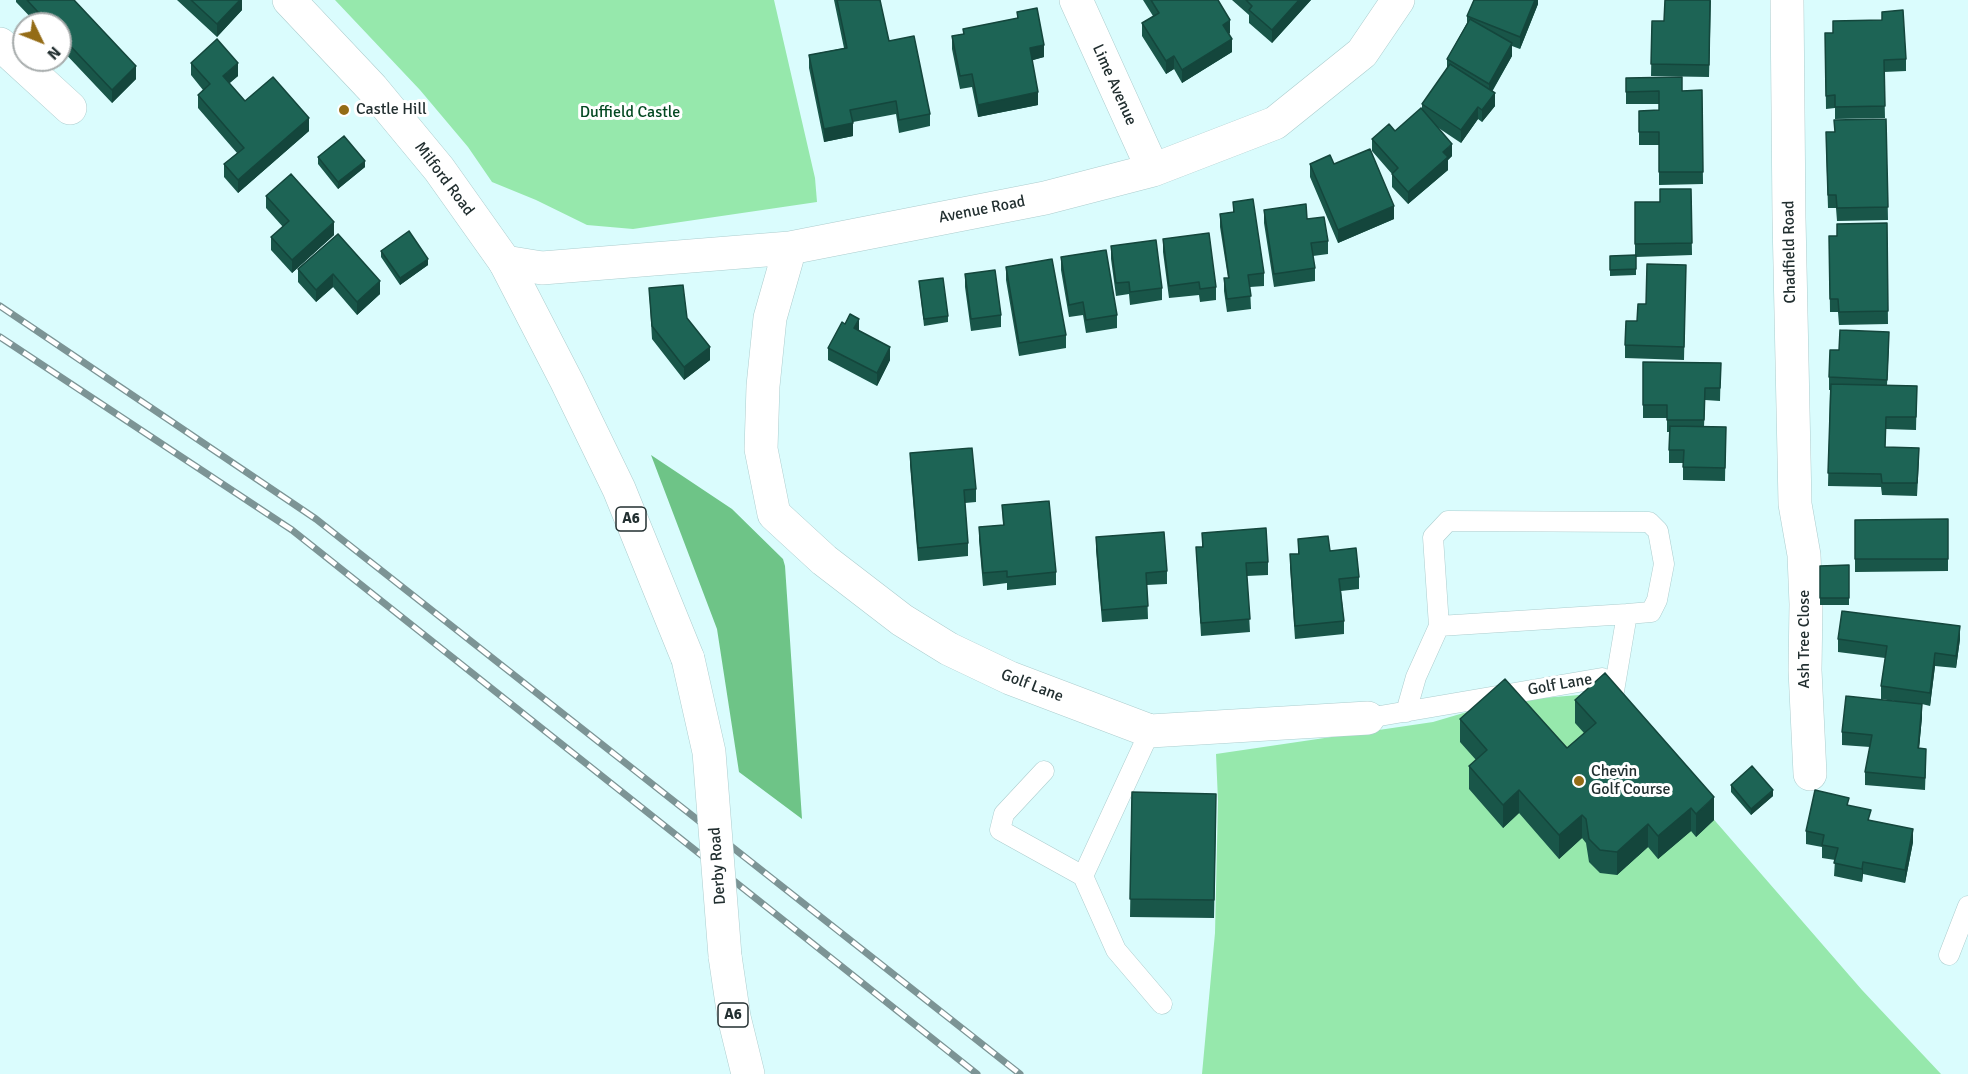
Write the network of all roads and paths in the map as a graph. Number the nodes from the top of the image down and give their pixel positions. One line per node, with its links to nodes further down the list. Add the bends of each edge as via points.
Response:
1 (289, 0): 9 (main road, Milford Road / A6, via 380,97)
2 (1076, 0): 7 (main road, Lime Avenue)
3 (1398, 0): 7 (main road, Avenue Road, via 1362,53 1275,123)
4 (1787, 0): 10 (main road, Chadfield Road)
5 (0, 44): 6 (main road)
6 (70, 108)
7 (1153, 170): 8 (main road, Avenue Road, via 1045,198)
8 (790, 248): 9 (main road, Avenue Road, via 542,268); 16 (main road, Golf Lane, via 770,318 763,386 760,449 774,514 824,560 902,620 950,649 1010,678)
9 (505, 262): 13 (main road, Milford Road / A6, via 619,489)
10 (1795, 504): 18 (main road, Ash Tree Close, via 1804,555 1804,670)
11 (1627, 614): 12 (lane); 12 (lane, via 1651,612 1657,600 1664,564 1658,531 1649,522 1448,521 1433,537); 14 (lane, Golf Lane, via 1608,685)
12 (1439, 626): 14 (lane, via 1416,677)
13 (688, 659): 23 (main road, Derby Road / A6, bridge, via 709,752 725,956)
14 (1406, 712): 15 (lane, Golf Lane)
15 (1368, 718): 16 (main road, Golf Lane)
16 (1150, 731): 19 (lane)
17 (1044, 771): 19 (lane, via 1004,814 1000,830)
18 (1810, 774)
19 (1083, 876): 22 (lane, via 1116,950)
20 (1968, 906): 21 (lane)
21 (1949, 955)
22 (1162, 1004)
23 (748, 1074)

